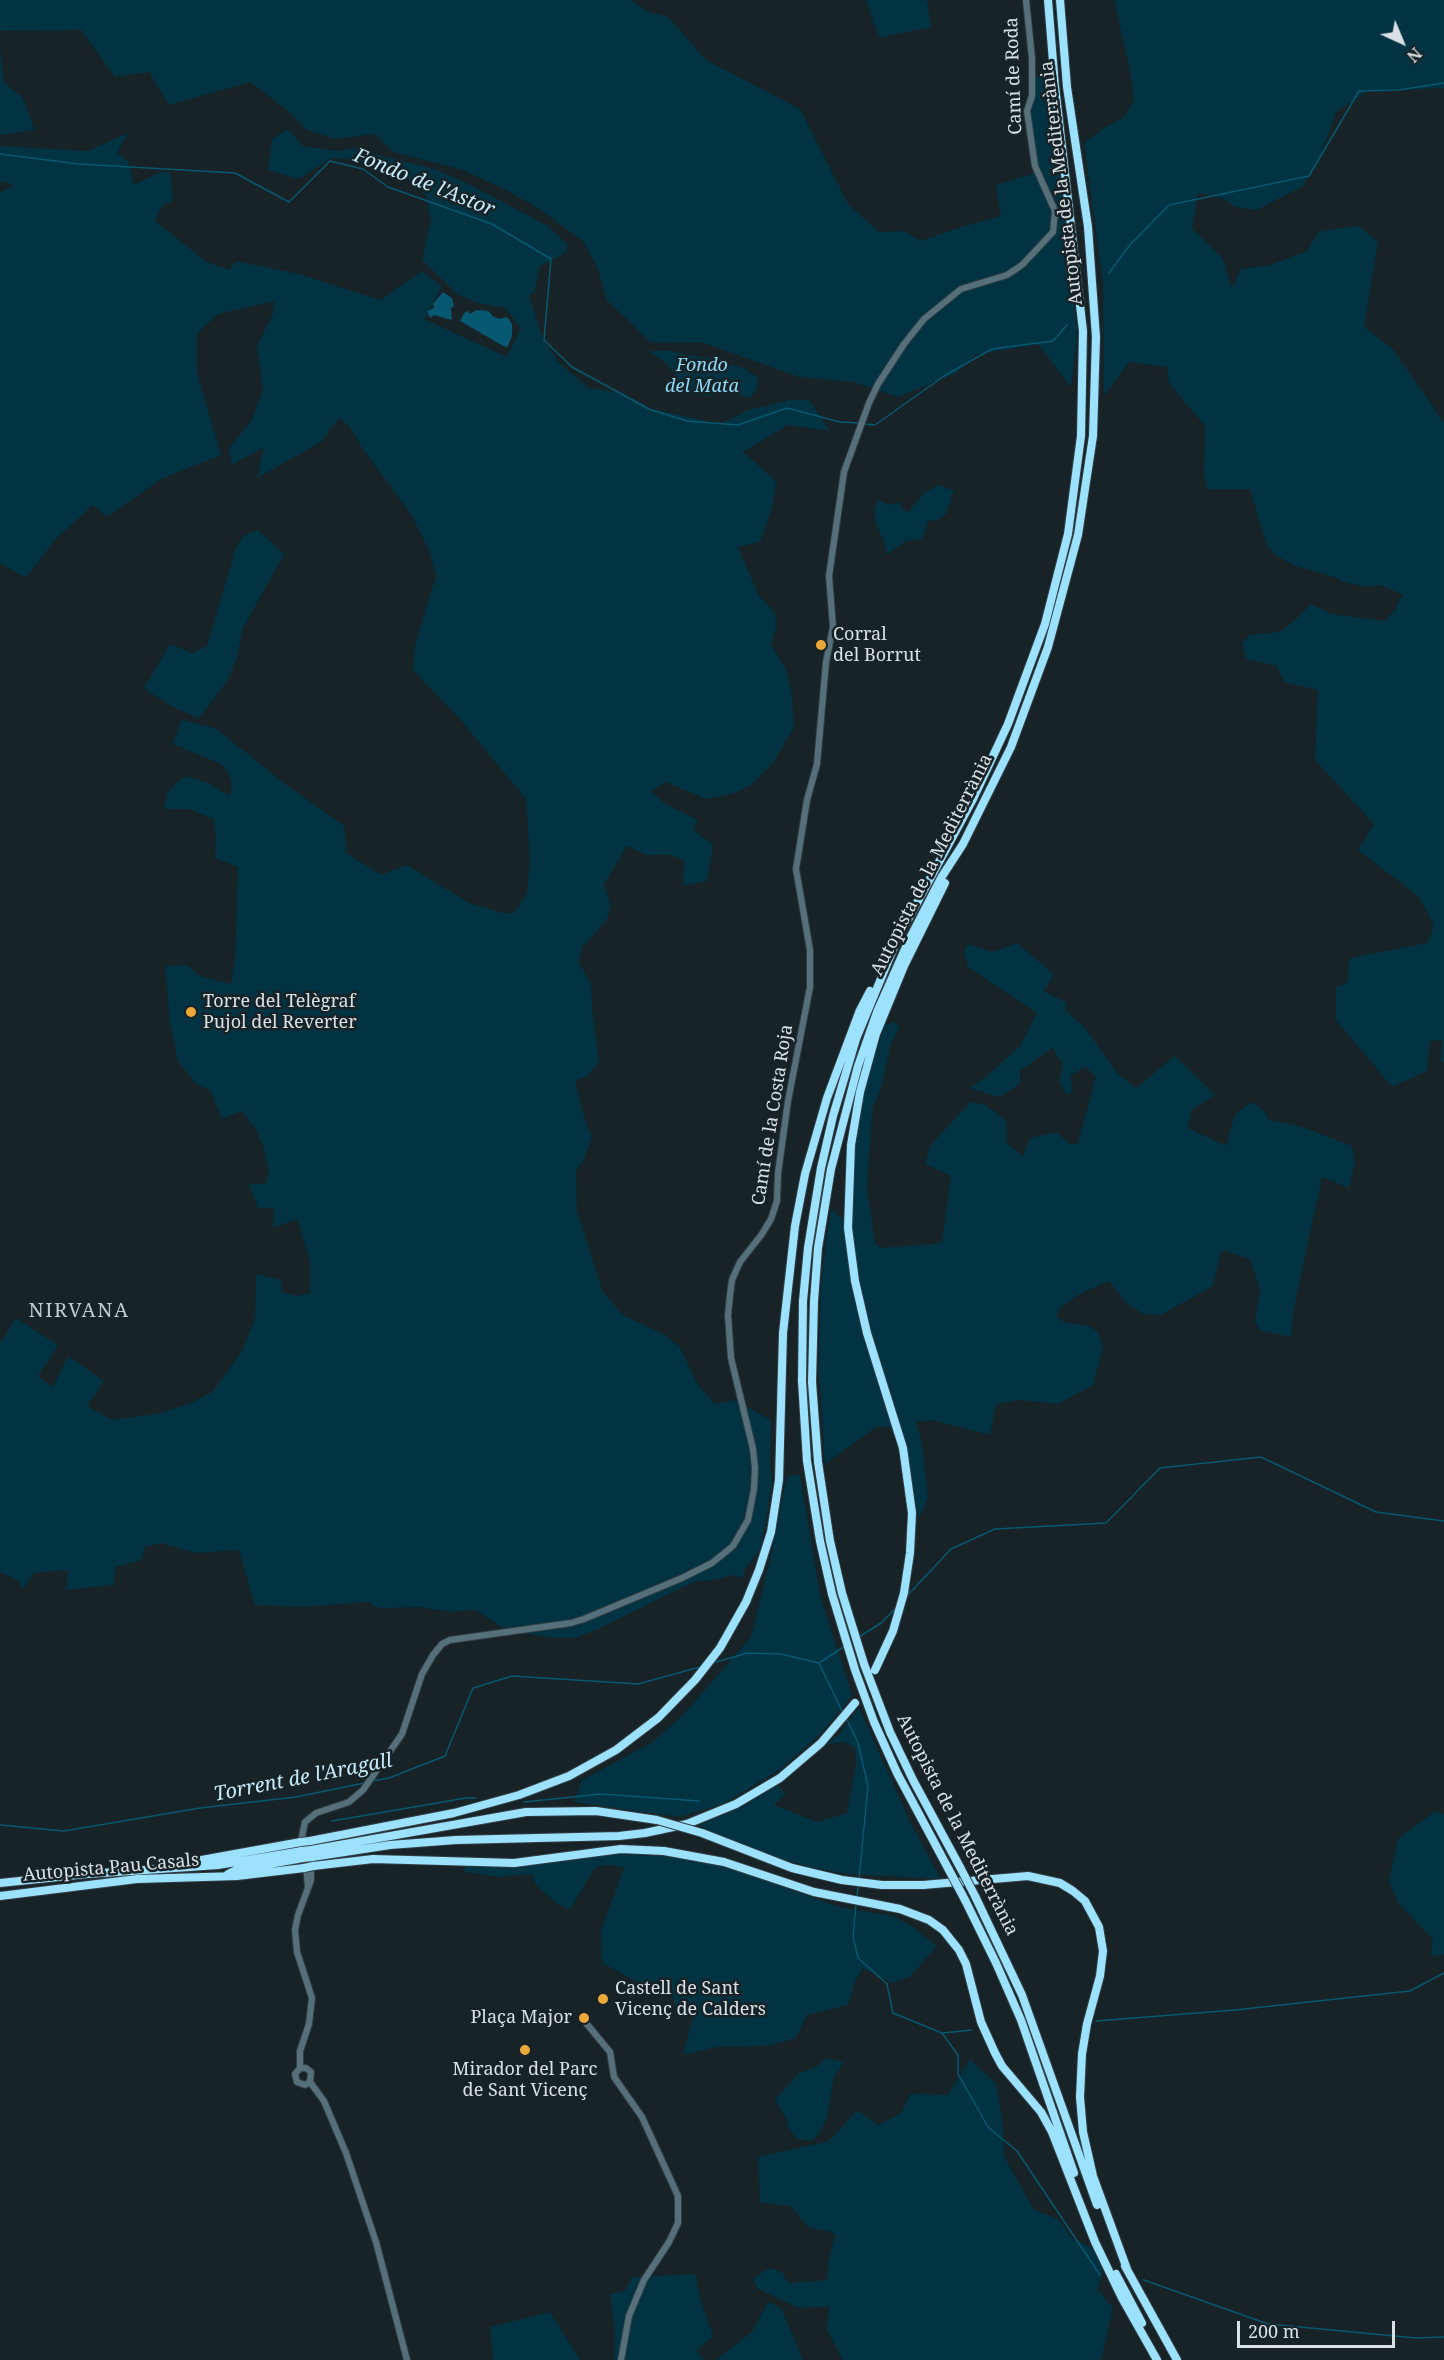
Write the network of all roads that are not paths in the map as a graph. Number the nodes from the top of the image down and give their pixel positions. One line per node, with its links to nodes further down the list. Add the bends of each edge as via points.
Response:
1 (1026, 0): 4 (street, Camí de Roda, via 1032,76 1028,111 1035,165 1055,211 1053,232 1007,275 961,289 938,306 904,344)
2 (1048, 0): 6 (highway, Autopista de la Mediterrània, via 1083,331 1081,436 1068,534 1045,624 1008,724 973,799)
3 (1060, 0): 5 (highway, Autopista de la Mediterrània, via 1088,227 1096,337 1093,436 1078,535 1048,647 1011,747)
4 (878, 384): 14 (street, Camí de la Costa Roja, via 844,472 829,576 833,627 817,764 796,869 810,950 810,987 788,1101 777,1201 771,1219 740,1262 730,1295 731,1359 755,1468 748,1520 733,1545 706,1567 584,1619 450,1640 433,1655 422,1674 402,1734 363,1790 349,1802 312,1814 304,1824 312,1872 295,1937 312,1998)
5 (963, 843): 7 (highway, via 876,1034 850,1145 848,1228 855,1281 903,1448 911,1506 904,1593); 16 (highway, Autopista de la Mediterrània, bridge, via 899,962 868,1037 833,1160 822,1222 812,1355 822,1488 849,1619 872,1688 917,1788 1022,1995 1094,2197)
6 (897, 940): 9 (highway, via 845,1047 805,1174 786,1297 775,1513 756,1580 720,1648 687,1690 653,1723 569,1776 480,1807); 20 (highway, Autopista de la Mediterrània, bridge, via 850,1056 832,1116 805,1270 803,1408 818,1532 844,1636 885,1747 996,1963 1021,2020 1100,2240)
7 (875, 1670)
8 (855, 1703): 9 (highway, via 821,1743 780,1778 736,1804 687,1824 619,1836 456,1840)
9 (306, 1850): 10 (highway); 11 (highway, Autopista Pau Casals, via 218,1865); 16 (highway, bridge, via 526,1812 596,1811 657,1820 792,1868 842,1880 916,1885 1028,1876 1051,1880 1079,1896 1096,1920 1103,1951 1082,2055 1080,2097 1093,2176)
10 (225, 1875): 12 (highway, Autopista Pau Casals, via 137,1879); 19 (highway, via 276,1873 373,1859 514,1863 621,1849 664,1851 724,1862 814,1892 900,1909 929,1920 959,1950 995,2054 1052,2132 1095,2242)
11 (0, 1883)
12 (0, 1896)
13 (586, 2022): 18 (street, via 610,2052 614,2077 642,2117 678,2196 678,2223 644,2280 629,2316)
14 (300, 2068): 15 (street, via 311,2072); 15 (street, via 295,2074 297,2082)
15 (310, 2082): 17 (street, via 324,2101 350,2164 376,2242)
16 (1127, 2269): 21 (highway, Autopista de la Mediterrània)
17 (407, 2360)
18 (621, 2360)
19 (1157, 2360)
20 (1163, 2360)
21 (1177, 2360)

